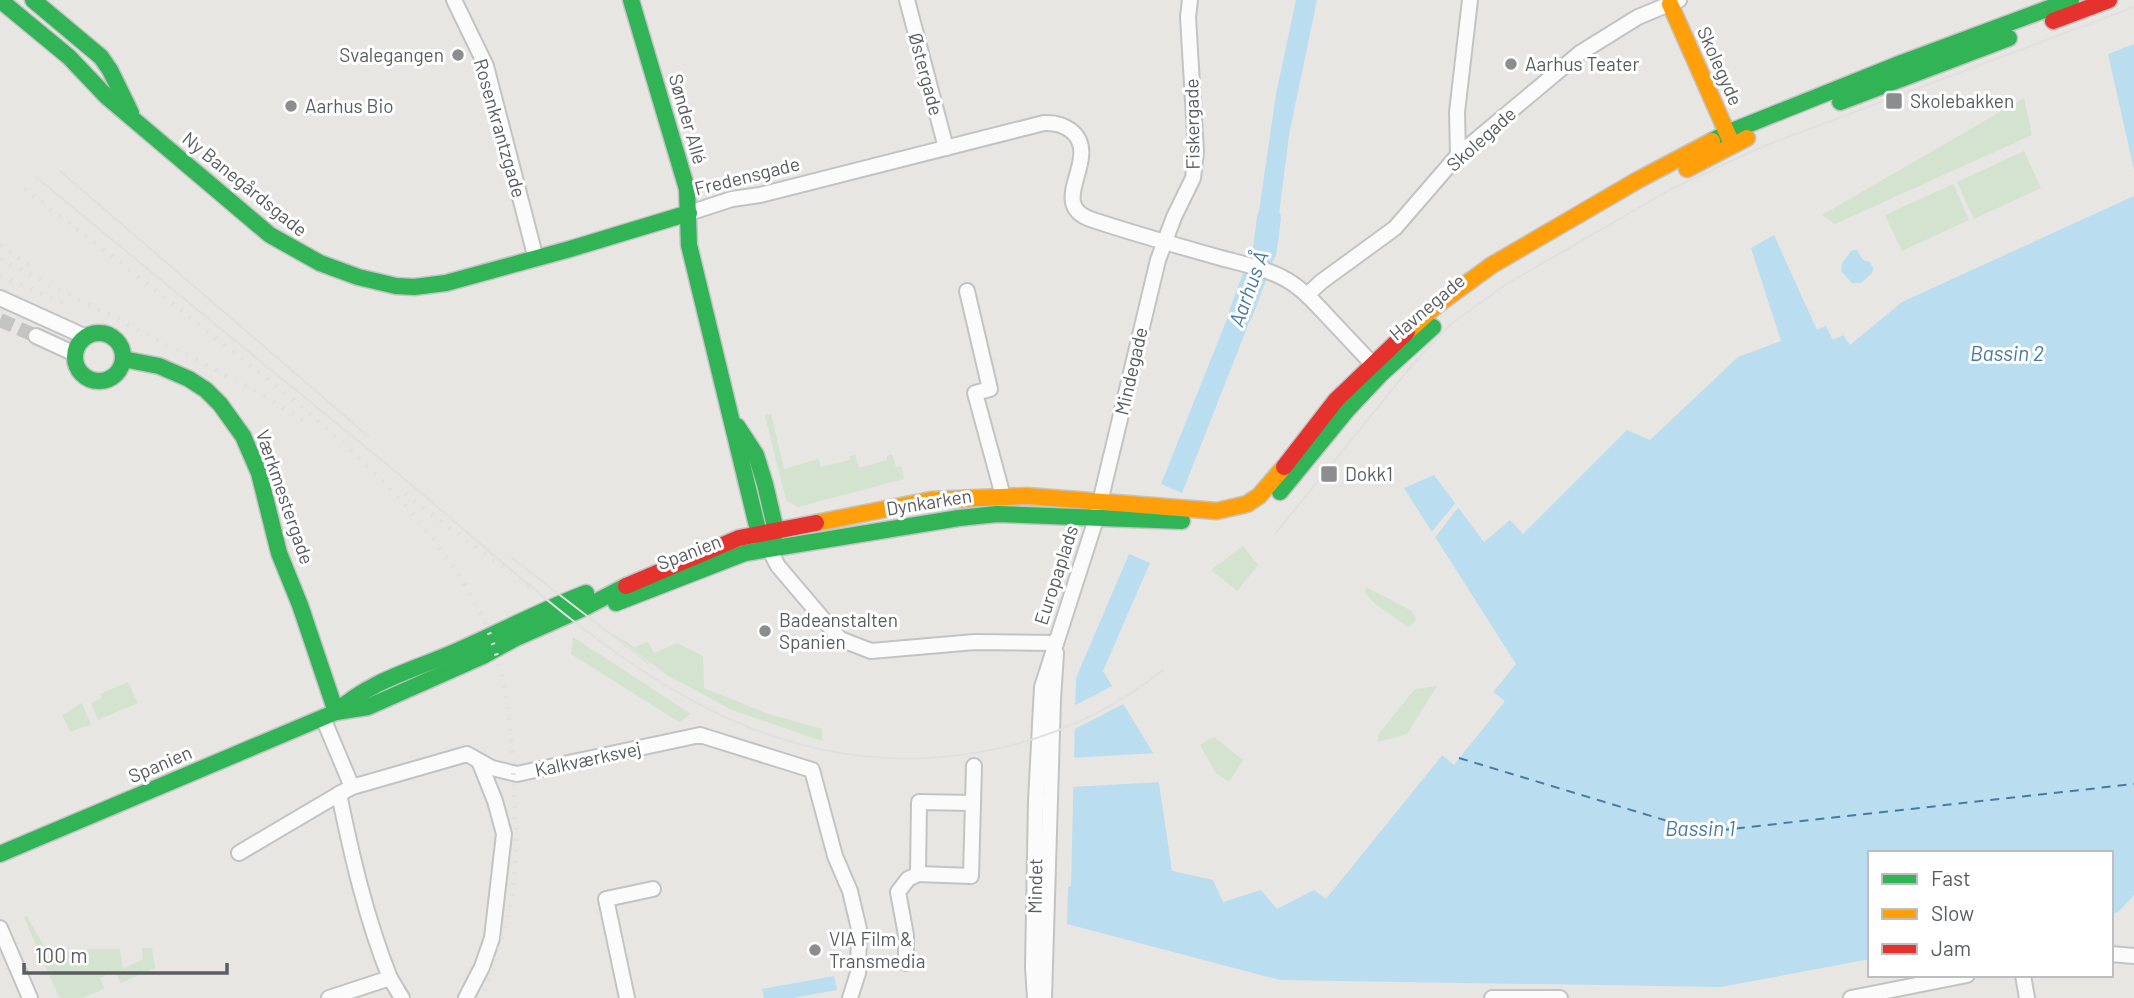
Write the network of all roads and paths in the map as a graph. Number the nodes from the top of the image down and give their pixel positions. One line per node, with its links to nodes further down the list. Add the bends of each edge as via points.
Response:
1 (0, 0): 12 (street, Ny Banegårdsgade)
2 (33, 0): 12 (street, via 102,57)
3 (454, 0): 18 (street, Rosenkrantzgade, via 486,66)
4 (631, 0): 16 (street, Sønder Allé, via 684,179)
5 (907, 0): 14 (street, Østergade)
6 (1191, 0): 17 (street, Fiskergade, via 1188,17 1196,166)
7 (1470, 0): 15 (street, via 1457,112)
8 (2071, 0): 13 (street, via 1899,64)
9 (2109, 0): 11 (street)
10 (1675, 2): 13 (street, Skolegyde); 15 (street, Skolegade, via 1627,23 1580,53)
11 (2086, 4): 13 (street, via 1758,133)
12 (132, 117): 19 (street, Ny Banegårdsgade, via 270,235 308,259 400,286)
13 (1730, 139): 27 (street, Havnegade, via 1499,276)
14 (946, 148): 16 (street, Fredensgade); 17 (street, Fredensgade, via 1044,123 1068,127 1079,141 1082,157 1072,194 1080,215)
15 (1458, 155): 21 (street, Skolegade, via 1395,228)
16 (689, 213): 18 (street, Fredensgade); 28 (street, Sønder Allé, via 688,245)
17 (1164, 242): 21 (street, via 1273,274); 30 (street, Mindegade)
18 (536, 259): 19 (street, Fredensgade)
19 (462, 279)
20 (967, 291): 29 (street, via 990,389 975,393)
21 (1307, 295): 27 (street)
22 (0, 298): 24 (street)
23 (36, 336): 25 (street)
24 (86, 337): 25 (street); 26 (street, via 108,334 120,344)
25 (75, 354): 26 (street, via 81,373 93,380 113,376)
26 (123, 359): 41 (street, Værkmestergade, via 171,370 201,386 241,431 265,493 276,545 299,603)
27 (1377, 369): 31 (street, Havnegade, via 1336,400 1259,496 1233,508)
28 (730, 415): 33 (street, Sønder Allé, via 756,455); 34 (street, Sønder Allé)
29 (1003, 496): 30 (street, Europaplads); 33 (street, Dynkarken, via 931,500)
30 (1100, 501): 31 (street, Europaplads); 32 (street, Mindegade)
31 (1182, 515): 32 (street, Europaplads)
32 (1097, 519): 35 (street, Dynkarken, via 981,516); 39 (street, Europaplads)
33 (776, 531): 34 (street, Dynkarken); 35 (street)
34 (759, 534): 35 (street, Sønder Allé); 36 (street, Spanien)
35 (769, 549): 37 (street, Spanien, via 745,553 612,604); 39 (street, via 840,639 871,651 975,642)
36 (638, 579): 37 (street, Spanien); 40 (street, Spanien, via 566,601)
37 (584, 608): 38 (street, Spanien)
38 (514, 639): 40 (street, Spanien); 41 (street, Spanien, via 368,707)
39 (1056, 643): 44 (street, Europaplads, via 1042,687)
40 (456, 651): 41 (street, Spanien, via 361,690)
41 (329, 715): 45 (street); 49 (street, Spanien)
42 (479, 761): 45 (street, Kalkværksvej, via 467,754); 62 (street, via 504,834 492,938); 64 (street, Kalkværksvej, via 517,774 700,734 812,770 859,929 858,973)
43 (974, 766): 47 (street)
44 (1045, 774): 65 (street, Mindet, via 1034,940); 66 (street, Mindet)
45 (352, 787): 46 (street, Kalkværksvej)
46 (339, 794): 48 (street, Kalkværksvej); 58 (street, via 362,898)
47 (973, 803): 50 (street, via 919,802); 50 (street, via 971,876)
48 (239, 853)
49 (0, 854)
50 (918, 874): 55 (street, via 898,892)
51 (653, 889): 63 (street, via 606,899)
52 (0, 928): 59 (street)
53 (2113, 954): 54 (street)
54 (2134, 956)
55 (906, 963)
56 (1958, 977): 69 (street)
57 (2023, 977): 70 (street)
58 (390, 978): 60 (street); 61 (street)
59 (30, 998)
60 (329, 998)
61 (402, 998)
62 (466, 998)
63 (627, 998)
64 (850, 998)
65 (1035, 998)
66 (1045, 998)
67 (1492, 998): 68 (street)
68 (1560, 998)
69 (1851, 998)
70 (2027, 998)

